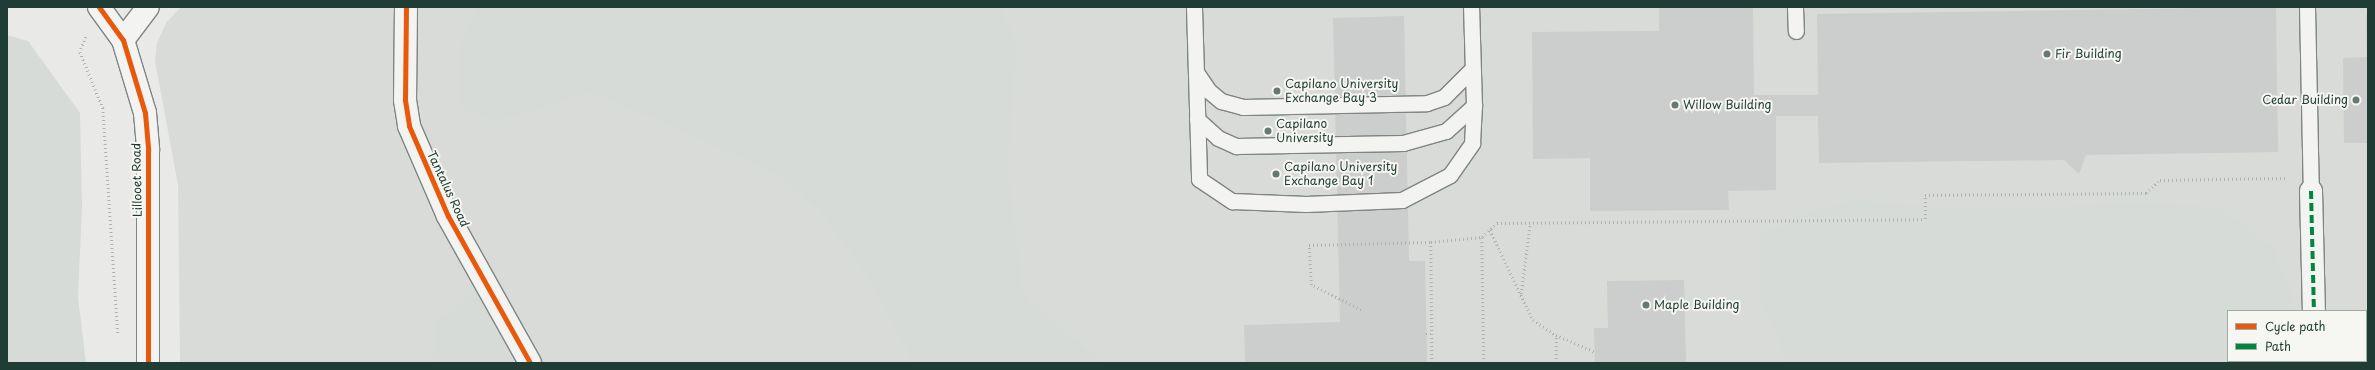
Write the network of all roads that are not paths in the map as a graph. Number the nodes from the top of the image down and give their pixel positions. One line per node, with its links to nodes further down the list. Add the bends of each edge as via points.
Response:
1 (99, 7): 9 (street, Lillooet Road)
2 (148, 7): 9 (street)
3 (406, 7): 17 (street, Tantalus Road, via 405,100 408,126 448,216)
4 (1194, 7): 11 (lane)
5 (1471, 7): 10 (lane)
6 (1795, 7): 8 (lane)
7 (2307, 7): 14 (lane)
8 (1796, 31)
9 (123, 40): 16 (street, Lillooet Road, via 145,113 148,150)
10 (1472, 69): 11 (lane, via 1444,97 1427,103 1243,107 1221,101 1209,91); 12 (lane)
11 (1196, 72): 13 (lane)
12 (1474, 106): 13 (lane, via 1446,131 1403,143 1236,146 1218,138); 13 (lane, via 1472,143 1450,175 1402,200 1306,204 1232,201 1199,180)
13 (1197, 119)
14 (2311, 184): 15 (street)
15 (2314, 310)
16 (148, 363)
17 (530, 363)

